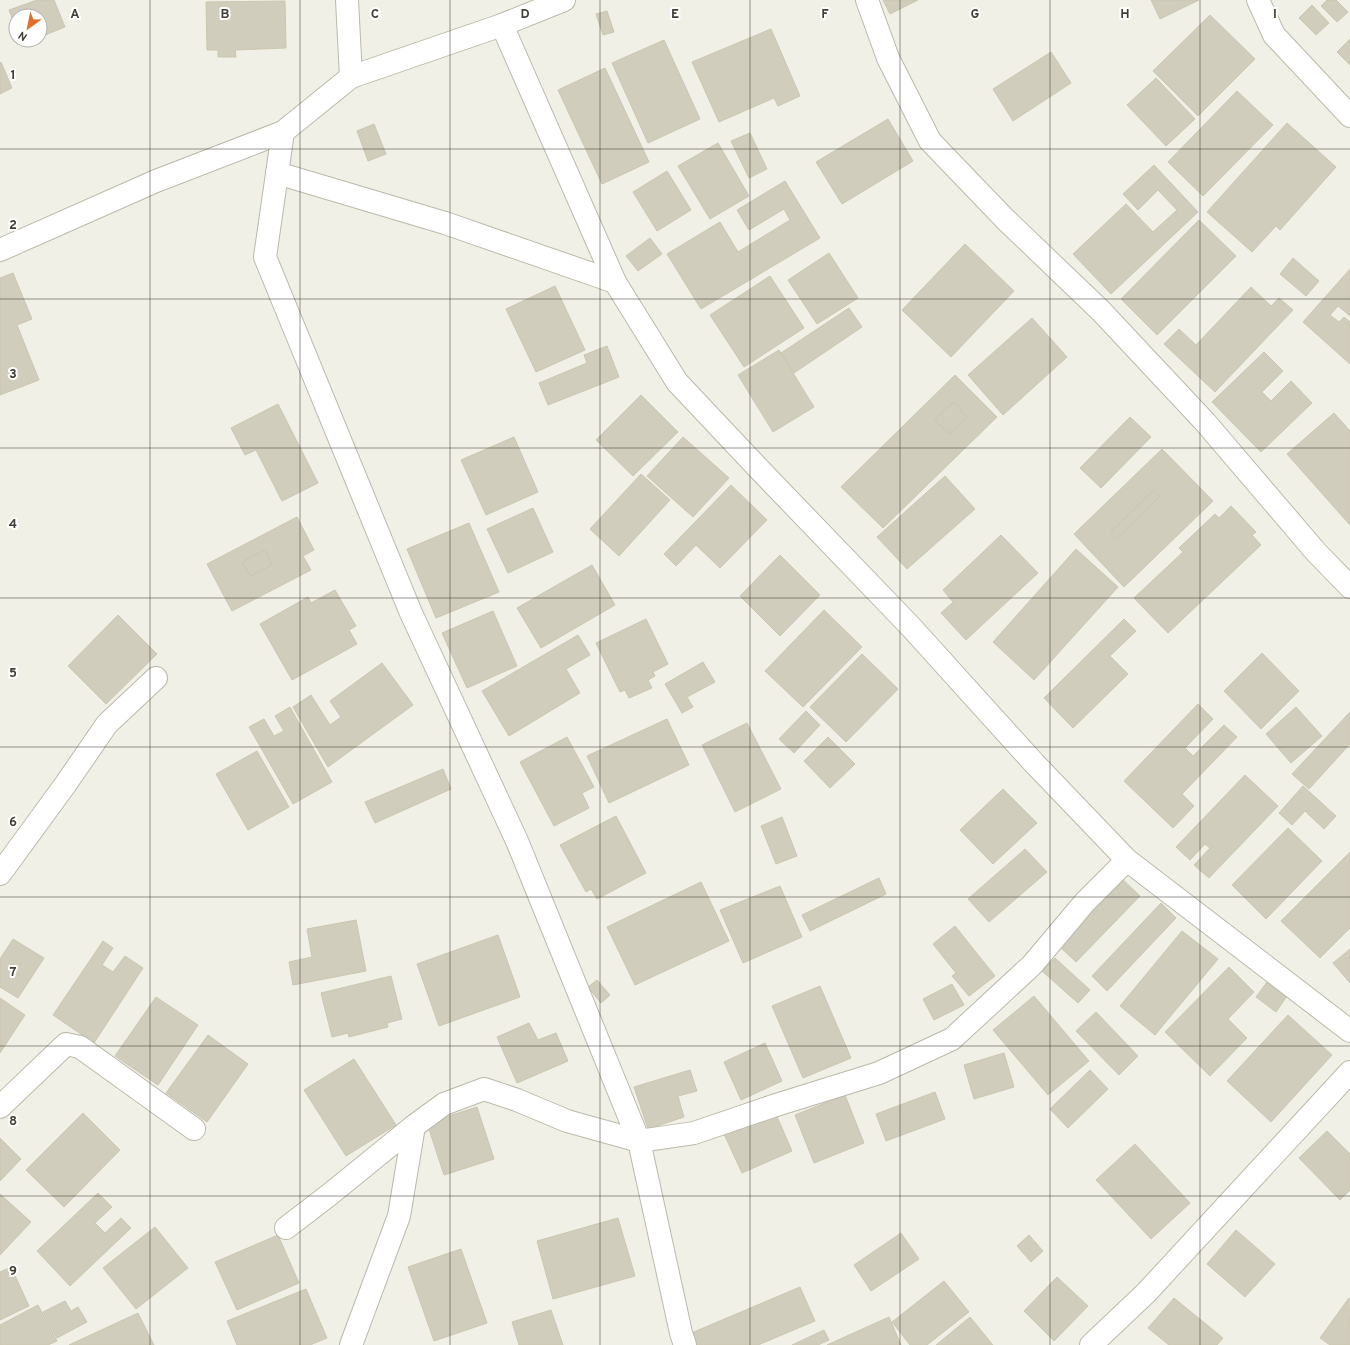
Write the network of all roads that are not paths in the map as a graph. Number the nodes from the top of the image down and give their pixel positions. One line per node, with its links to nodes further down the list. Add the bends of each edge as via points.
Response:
1 (347, 0): 6 (street)
2 (564, 0): 5 (street)
3 (867, 0): 12 (street, via 888,58 930,141 1005,219 1107,317 1205,422 1316,552)
4 (1258, 0): 7 (street, via 1274,35)
5 (502, 25): 6 (street); 11 (street)
6 (351, 77): 8 (street)
7 (1350, 116)
8 (283, 132): 9 (street); 10 (street, via 156,180)
9 (276, 173): 11 (street, via 445,223); 21 (street, via 265,257 411,613 518,841)
10 (0, 250)
11 (615, 282): 14 (street, via 677,382 911,627 1034,764)
12 (1350, 587)
13 (156, 678): 15 (street, via 107,724)
14 (1127, 860): 16 (street); 21 (street, via 1085,902 1032,965 952,1039 879,1073 694,1133)
15 (0, 874)
16 (1350, 1031)
17 (1350, 1072): 25 (street, via 1146,1293)
18 (0, 1107): 20 (street, via 66,1044 80,1047)
19 (414, 1126): 21 (street, via 444,1104 484,1089 567,1121); 22 (street); 23 (street, via 399,1216)
20 (194, 1130)
21 (639, 1141): 24 (street)
22 (286, 1228)
23 (351, 1345)
24 (685, 1345)
25 (1091, 1345)

